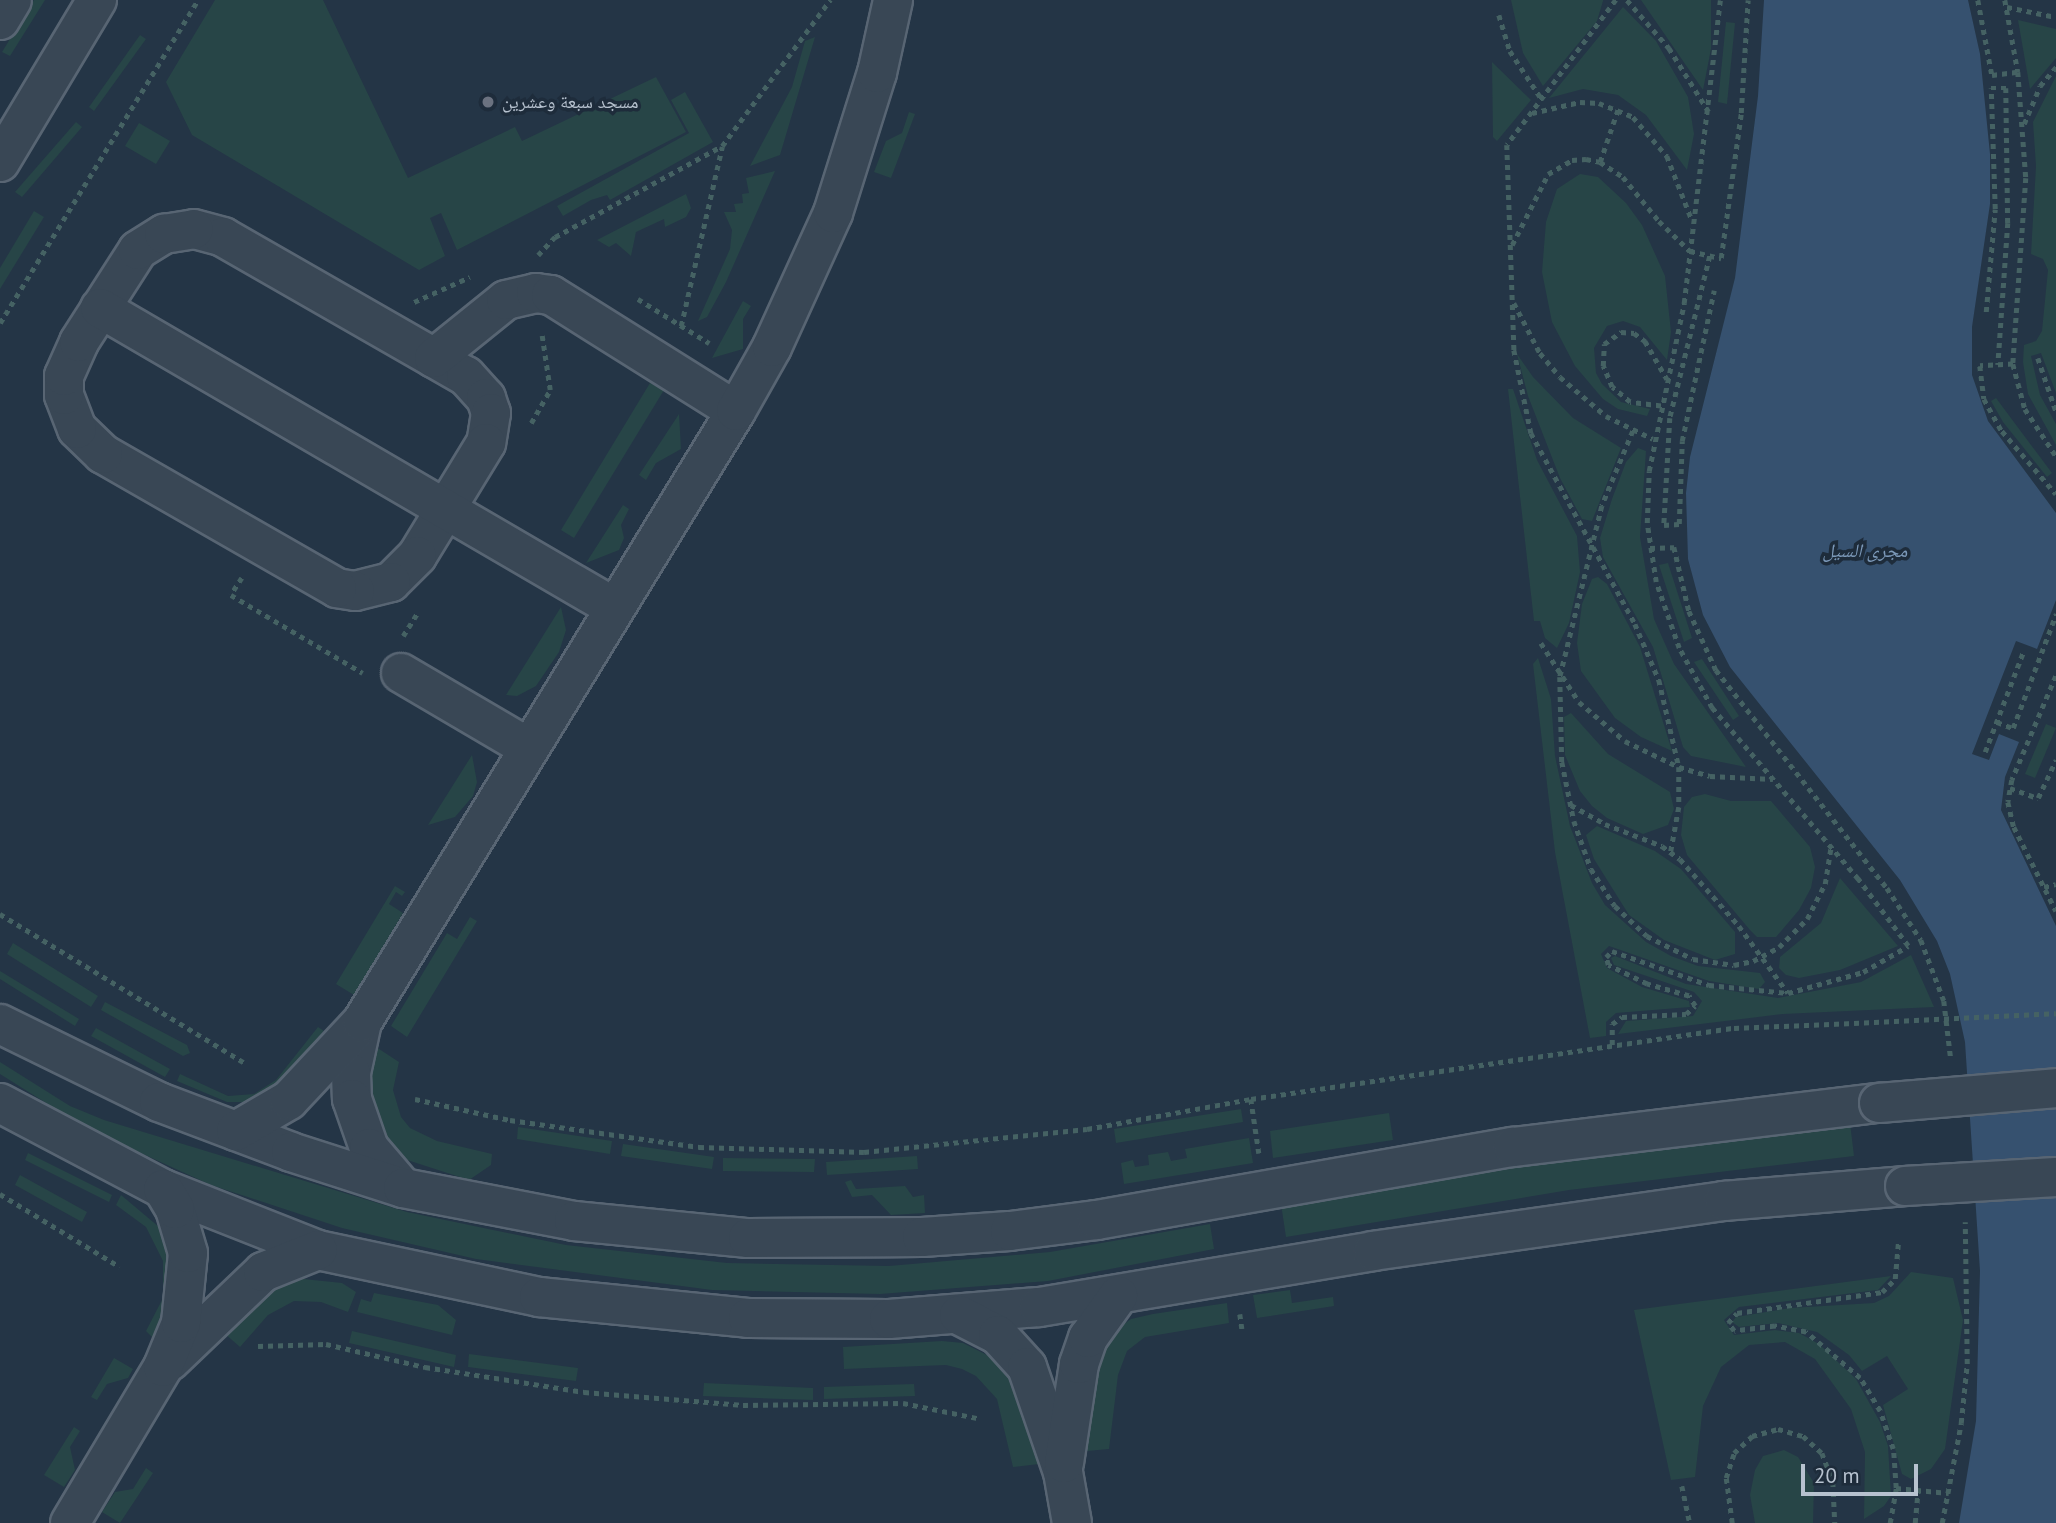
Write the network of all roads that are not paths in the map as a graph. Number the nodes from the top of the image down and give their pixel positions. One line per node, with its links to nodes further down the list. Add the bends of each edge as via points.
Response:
1 (12, 0): 4 (street)
2 (97, 0): 5 (street)
3 (893, 0): 8 (street, via 877,73 832,213 804,281)
4 (0, 20)
5 (0, 162)
6 (100, 308): 7 (street, via 138,250 164,234 194,229 223,237); 9 (street); 9 (street, via 70,358 64,394 77,429 103,454 320,579 355,591 374,589 407,571)
7 (433, 358): 8 (street, via 506,300 536,293 551,295); 9 (street, via 477,386 491,413 486,443)
8 (736, 411): 10 (street)
9 (445, 509): 10 (street)
10 (615, 608): 12 (street)
11 (401, 673): 12 (street)
12 (530, 748): 13 (street)
13 (362, 1022): 17 (street, via 289,1100); 19 (street, via 351,1073 352,1099 369,1148)
14 (0, 1024): 17 (street, via 83,1068)
15 (2056, 1088): 19 (street, bridge, via 1513,1147 1022,1229 835,1240 748,1238 586,1223)
16 (0, 1103): 20 (street)
17 (236, 1131): 19 (street)
18 (2056, 1177): 22 (street, bridge, via 1724,1201 1373,1251)
19 (403, 1188)
20 (163, 1189): 21 (street); 24 (street, via 183,1231 189,1277 181,1323)
21 (318, 1250): 23 (street, via 539,1297 667,1312 818,1319); 24 (street, via 263,1272)
22 (1118, 1296): 23 (street); 25 (street, via 1088,1338 1079,1364)
23 (959, 1315): 25 (street, via 998,1335 1027,1367)
24 (163, 1367): 26 (street)
25 (1063, 1472): 27 (street)
26 (70, 1523)
27 (1072, 1523)

